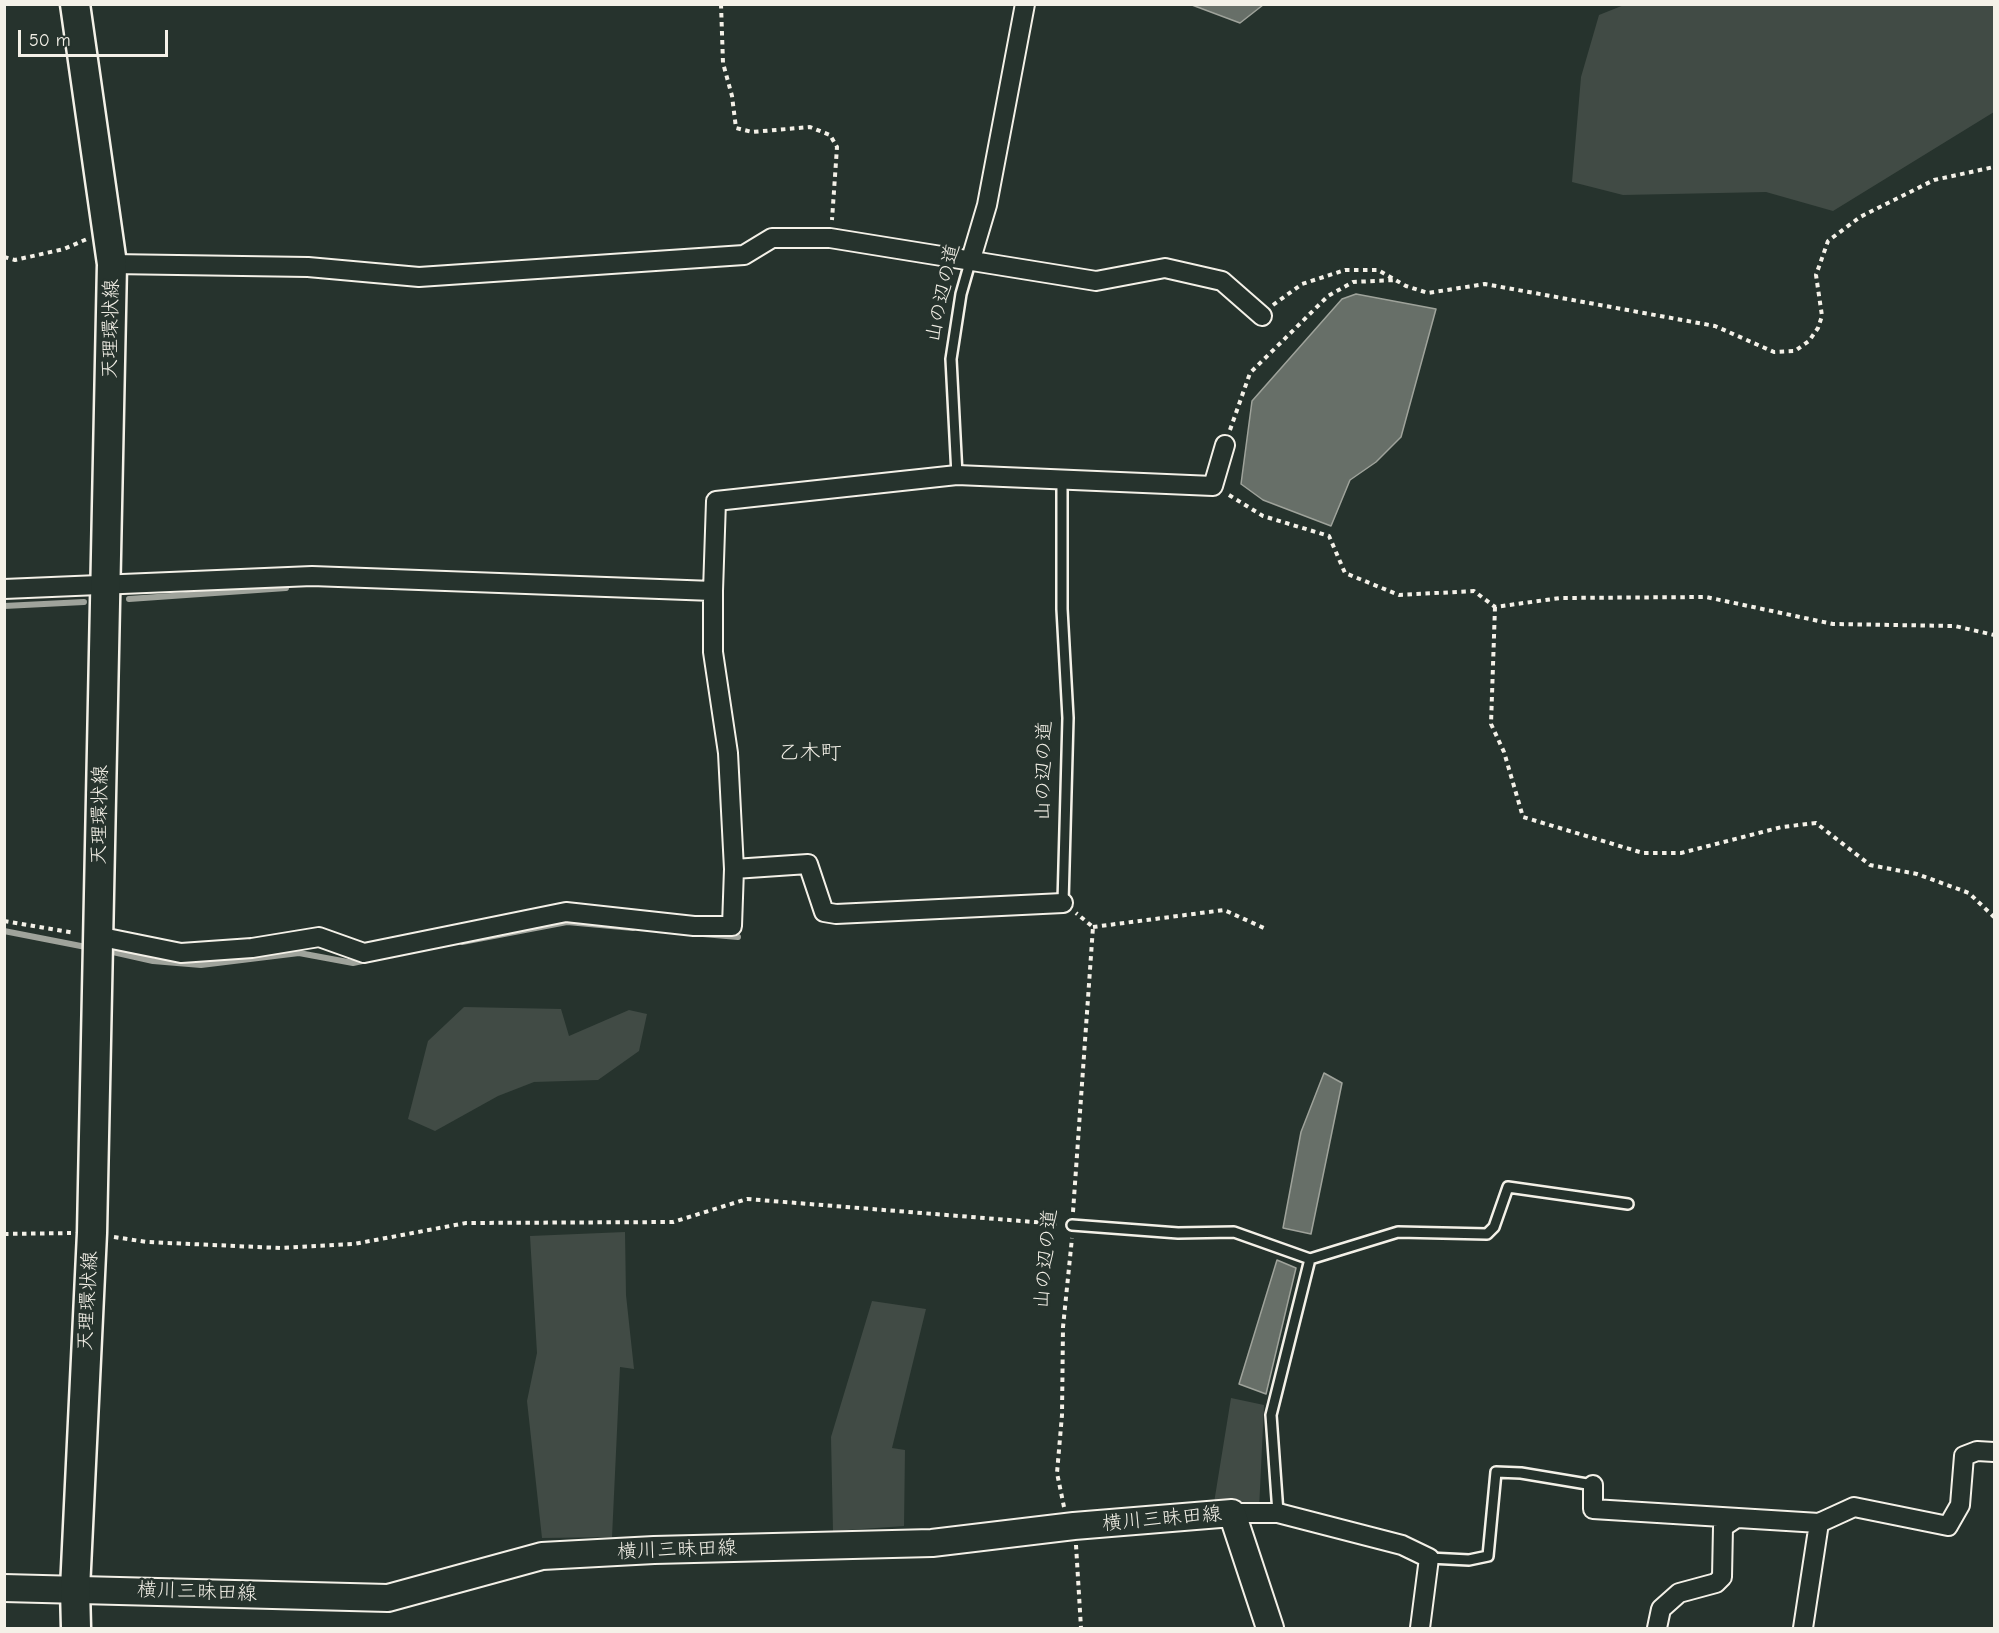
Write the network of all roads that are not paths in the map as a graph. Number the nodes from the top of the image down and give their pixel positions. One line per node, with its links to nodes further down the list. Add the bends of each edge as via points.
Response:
1 (75, 4): 4 (main road, 天理環状線)
2 (1025, 4): 3 (street, 山の辺の道, via 987,205)
3 (971, 259): 4 (street, via 830,238 772,238 744,255 419,277 308,267); 5 (street, via 1096,281 1165,268 1222,280); 7 (lane, 山の辺の道, via 951,359)
4 (112, 264): 9 (main road, 天理環状線)
5 (1262, 316)
6 (1225, 445): 8 (street, via 1213,486)
7 (957, 475): 8 (street); 11 (street, via 716,501)
8 (1062, 480): 13 (lane, 山の辺の道, via 1062,609 1068,718)
9 (105, 585): 10 (street); 11 (street, via 312,576); 14 (main road, 天理環状線)
10 (4, 589)
11 (712, 591): 12 (street, via 713,652 728,753)
12 (734, 869): 13 (street, via 808,864 824,912 836,914); 14 (street, via 732,926 694,926 566,912 364,953 319,937 252,948 181,953)
13 (1064, 903)
14 (97, 936): 26 (main road, 天理環状線, via 92,1233)
15 (1628, 1204): 17 (lane, via 1508,1187 1494,1227 1487,1234 1398,1232)
16 (1072, 1225): 17 (lane, via 1234,1233)
17 (1310, 1259): 21 (lane, via 1271,1415)
18 (1995, 1452): 23 (street, via 1977,1451 1964,1456 1960,1505 1948,1526 1854,1507)
19 (1593, 1485): 22 (street, via 1593,1509); 24 (lane, via 1496,1472 1488,1556 1469,1560)
20 (1232, 1513): 21 (street); 26 (main road, 横川三昧田線, via 932,1543 542,1556 388,1598); 28 (main road, 横川三昧田線)
21 (1278, 1513): 24 (street, via 1402,1545)
22 (1735, 1519): 23 (street); 30 (street, via 1723,1527 1722,1577 1716,1583 1678,1593 1661,1609)
23 (1819, 1523): 31 (street)
24 (1429, 1558): 29 (street)
25 (4, 1588): 26 (main road, 横川三昧田線)
26 (75, 1588): 27 (main road, 天理環状線)
27 (76, 1629)
28 (1270, 1629)
29 (1420, 1629)
30 (1657, 1629)
31 (1803, 1629)

